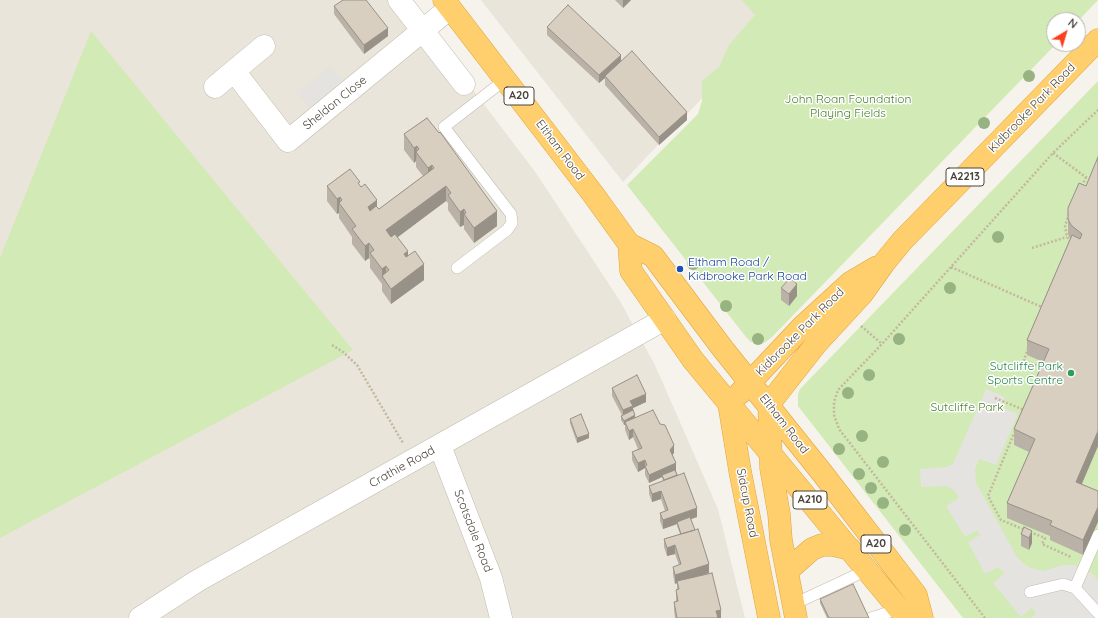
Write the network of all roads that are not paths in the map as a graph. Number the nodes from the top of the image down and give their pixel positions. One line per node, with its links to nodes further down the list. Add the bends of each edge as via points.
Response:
1 (399, 0): 3 (street)
2 (447, 4): 3 (street, Sheldon Close); 7 (highway, Eltham Road / A20)
3 (422, 31): 6 (street, Sheldon Close, via 288,141); 8 (street)
4 (1098, 40): 11 (highway, Kidbrooke Park Road / A2213, via 902,241)
5 (264, 46): 6 (street)
6 (234, 71): 9 (street)
7 (506, 79): 10 (highway, Eltham Road / A20); 12 (lane, via 444,127 511,214 512,223 507,230)
8 (464, 84)
9 (215, 87)
10 (630, 244): 13 (highway, Eltham Road / A20, via 631,271); 14 (highway, Eltham Road / A20, via 653,256)
11 (884, 263): 14 (highway, Kidbrooke Park Road / A2213, via 850,283 803,326); 15 (highway, Kidbrooke Park Road / A2213, via 862,294 816,344)
12 (457, 268)
13 (665, 319): 14 (highway, Eltham Road / A20, via 693,360); 16 (street, Crathie Road)
14 (740, 393): 15 (highway, Eltham Road / A20); 15 (highway); 17 (highway, Eltham Road / A20); 29 (highway, Sidcup Road / A20, via 740,471)
15 (769, 404): 17 (highway); 31 (highway, Eltham Road / A20, via 916,596)
16 (440, 446): 27 (street, Crathie Road, via 197,581); 28 (street, Scotsdale Road, via 491,578)
17 (770, 451): 19 (highway, Eltham Road / A210); 21 (highway)
18 (1098, 535): 22 (lane)
19 (850, 549): 20 (highway, Eltham Road / A210); 21 (highway, via 822,545 812,549)
20 (867, 570): 24 (lane, via 844,586); 25 (highway, Eltham Road / A210)
21 (787, 571): 24 (highway)
22 (1075, 588): 23 (lane, via 1063,584); 26 (lane)
23 (1030, 592)
24 (795, 611)
25 (906, 613): 30 (lane)
26 (1098, 613)
27 (140, 618)
28 (501, 618)
29 (769, 618)
30 (872, 618)
31 (922, 618)

